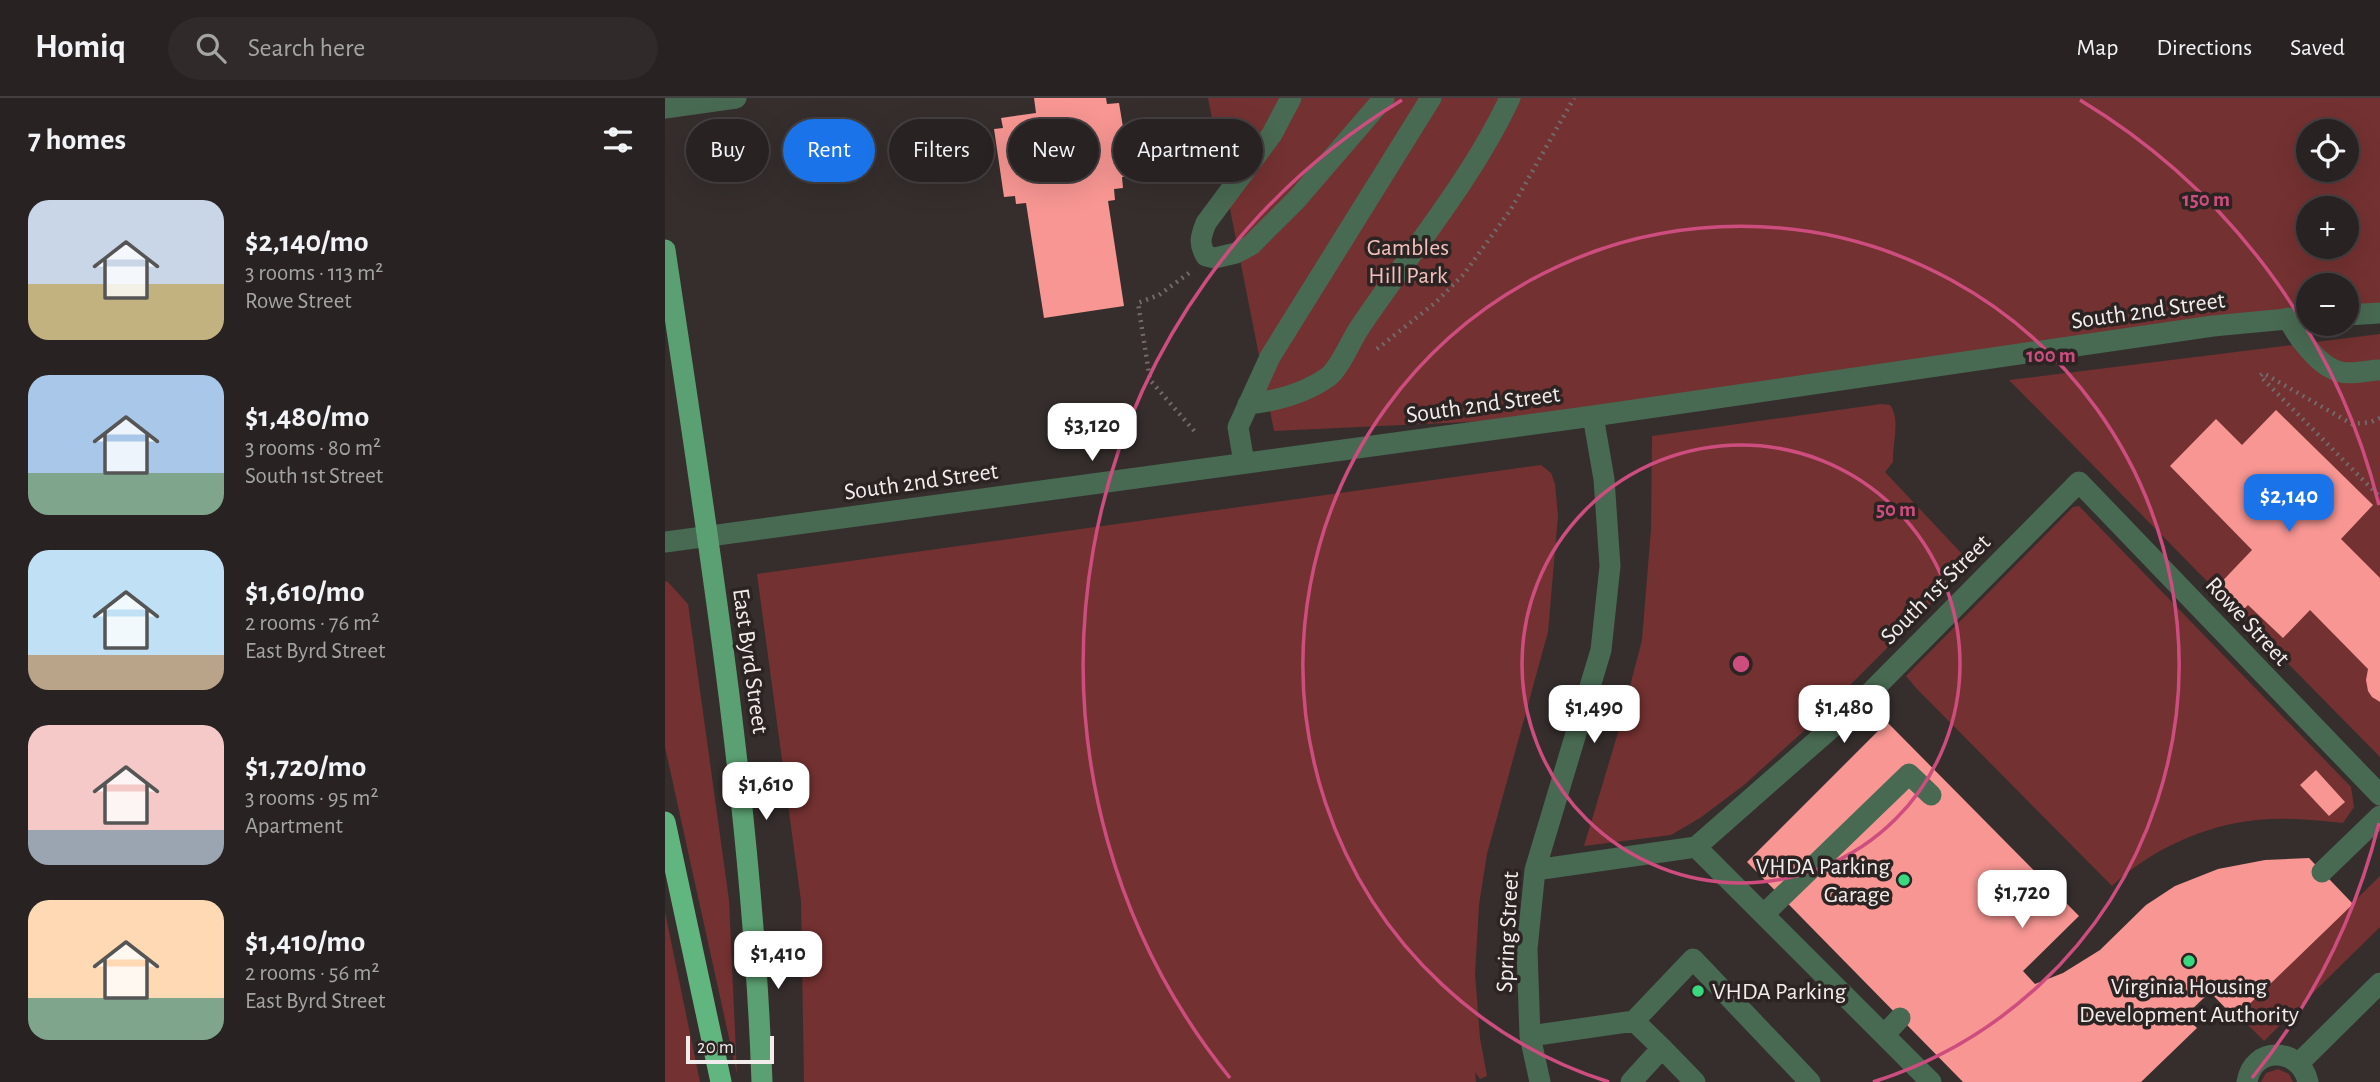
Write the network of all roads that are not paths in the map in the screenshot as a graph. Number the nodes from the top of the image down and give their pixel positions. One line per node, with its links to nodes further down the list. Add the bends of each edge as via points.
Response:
1 (736, 98): 6 (street)
2 (1291, 98): 3 (street, via 1272,134 1206,223 1200,238 1206,256 1236,253 1251,245)
3 (1384, 98)
4 (1431, 98): 13 (street, via 1270,357)
5 (1510, 98): 13 (street, via 1486,145 1330,376 1283,400)
6 (665, 108)
7 (665, 250): 17 (main road, East Byrd Street)
8 (2380, 313): 9 (street)
9 (2359, 314)
10 (2296, 318): 14 (street, South 2nd Street, via 2213,326)
11 (2299, 336): 12 (street, via 2318,358 2340,372)
12 (2380, 370)
13 (1248, 404): 15 (street, via 1238,427)
14 (1593, 416): 15 (street, South 2nd Street); 24 (street, Spring Street, via 1604,479 1610,566 1601,650)
15 (1244, 463): 17 (street, South 2nd Street)
16 (2079, 482): 20 (street, Rowe Street); 23 (street, South 1st Street, via 1862,701)
17 (708, 538): 18 (street, South 2nd Street); 35 (main road, East Byrd Street, via 745,820)
18 (665, 542)
19 (1931, 795): 26 (street, via 1909,774)
20 (2380, 795)
21 (2380, 816): 25 (street)
22 (665, 822): 34 (highway)
23 (1696, 846): 24 (street); 26 (street)
24 (1535, 870): 31 (street, Spring Street, via 1527,949)
25 (2322, 872)
26 (1764, 914): 30 (street)
27 (2380, 984): 33 (street)
28 (1900, 1018): 30 (street)
29 (1634, 1021): 31 (street); 32 (street); 39 (street, via 1693,959)
30 (1884, 1035): 40 (street)
31 (1530, 1036): 36 (street, Spring Street)
32 (1662, 1048): 37 (street); 38 (street)
33 (2304, 1073): 41 (street, via 2289,1057 2277,1055 2255,1064)
34 (721, 1082)
35 (762, 1082)
36 (1540, 1082)
37 (1631, 1082)
38 (1695, 1082)
39 (1810, 1082)
40 (1931, 1082)
41 (2247, 1082)

